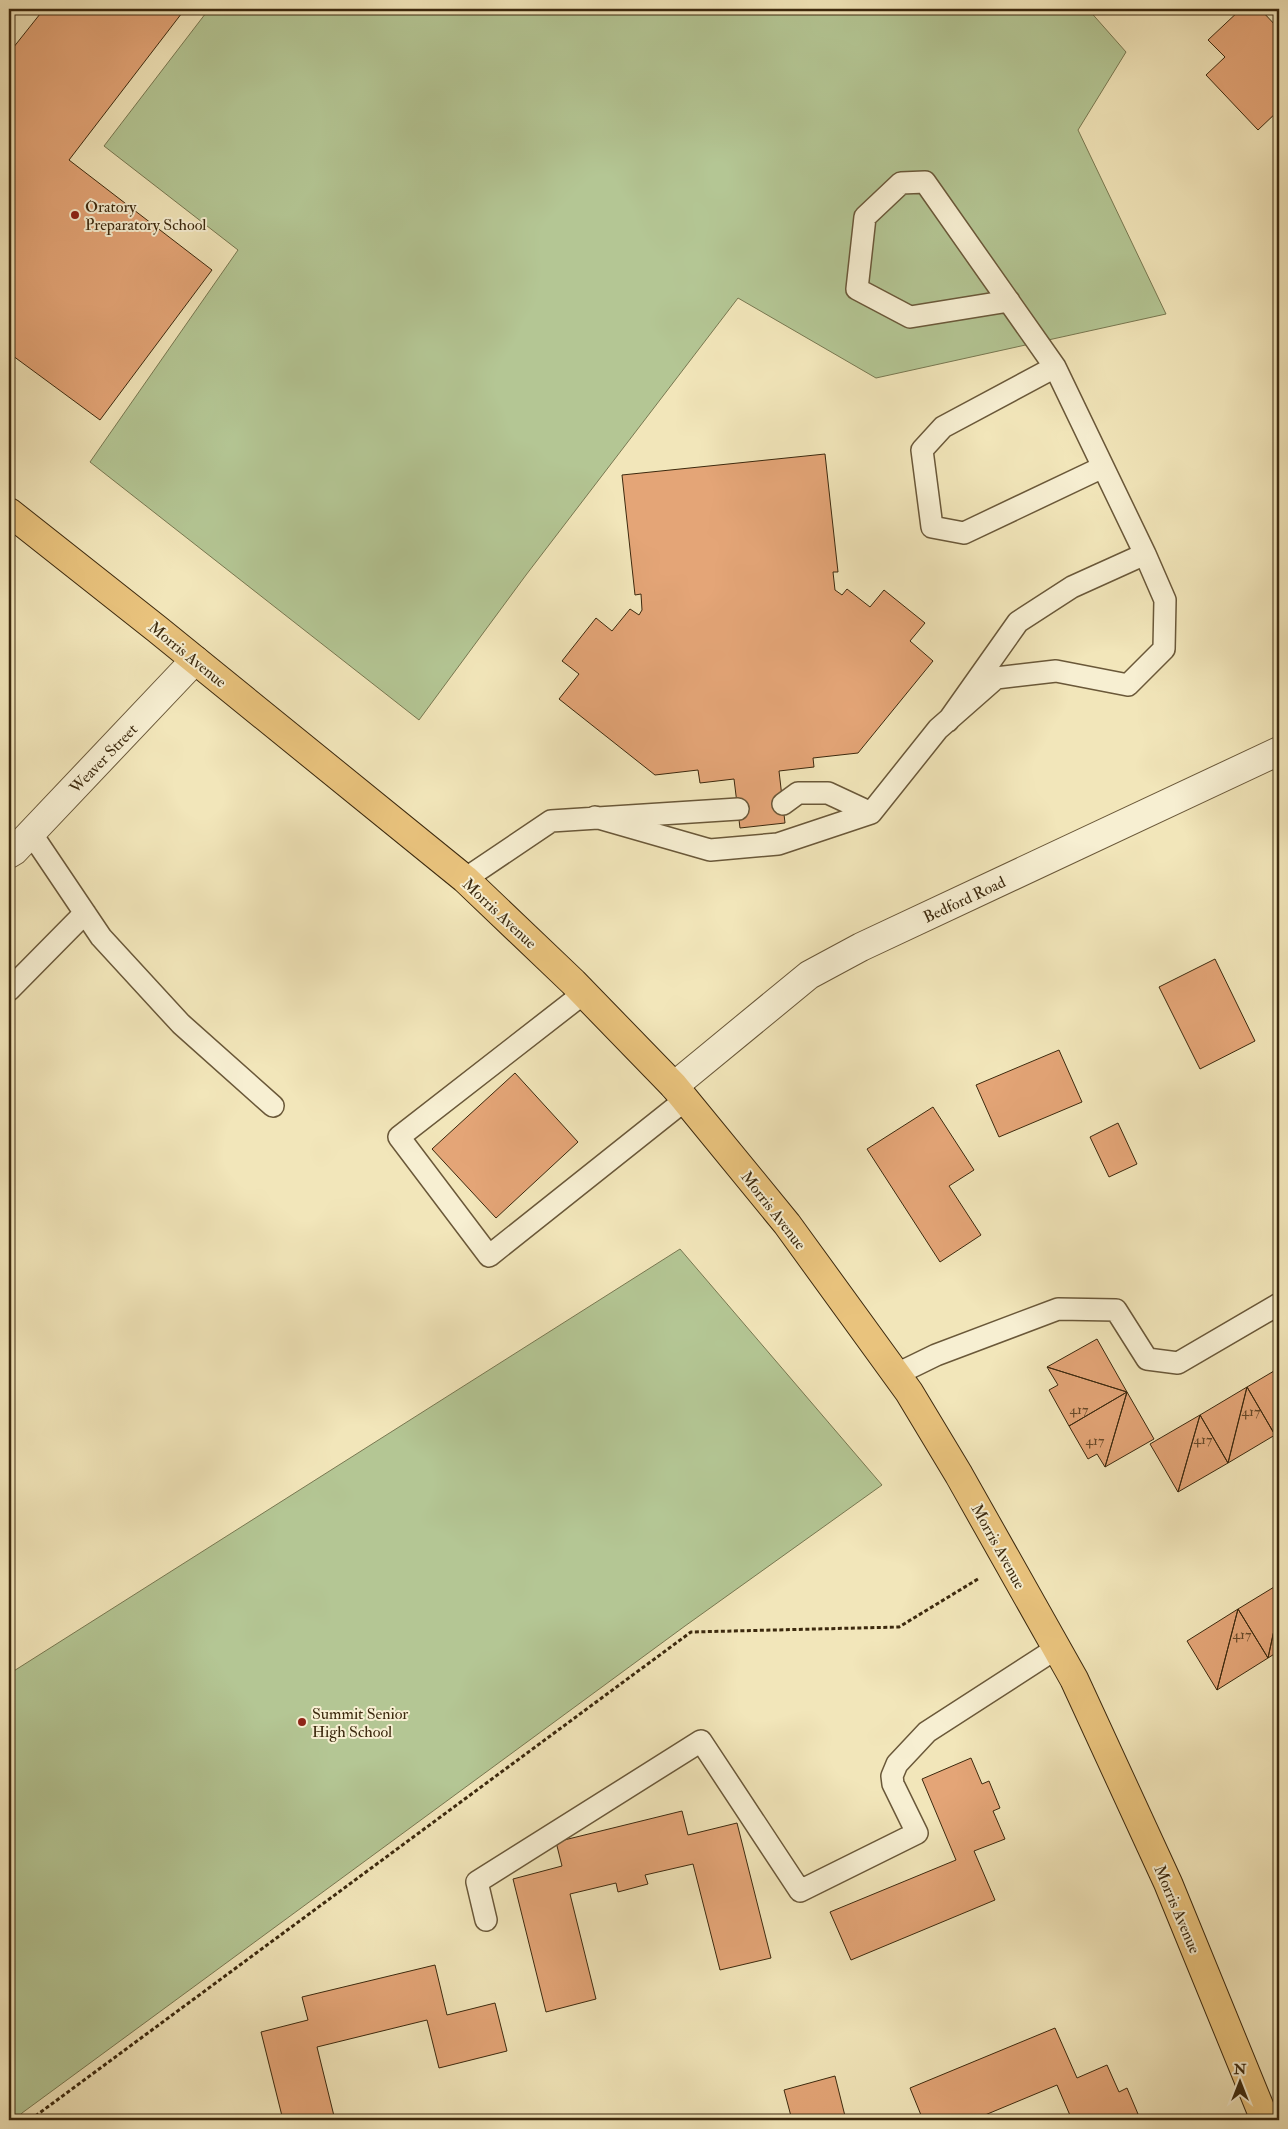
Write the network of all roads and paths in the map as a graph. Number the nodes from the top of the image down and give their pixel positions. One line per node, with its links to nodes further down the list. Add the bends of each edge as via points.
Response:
1 (1008, 301): 1 (lane, via 925,182 901,183 865,217 856,289 910,317); 2 (lane)
2 (1055, 367): 3 (lane); 3 (lane, via 943,427 922,450 932,527 964,533)
3 (1103, 468): 5 (lane)
4 (9, 512): 6 (main road, Morris Avenue)
5 (1145, 554): 7 (lane, via 1072,587 1018,622); 7 (lane, via 1166,600 1164,649 1128,685 1056,671 996,678)
6 (195, 660): 13 (street, Weaver Street); 14 (main road, Morris Avenue)
7 (948, 721): 11 (lane, via 938,729)
8 (1279, 751): 18 (street, Bedford Road, via 860,947 809,975)
9 (783, 804): 11 (lane, via 798,793 828,793)
10 (738, 809): 12 (lane)
11 (871, 813): 12 (lane, via 778,844 710,850)
12 (595, 817): 14 (lane, via 551,821)
13 (16, 846): 15 (lane)
14 (465, 879): 17 (main road, Morris Avenue)
15 (85, 913): 16 (lane); 19 (lane, via 101,937 180,1024)
16 (9, 990)
17 (584, 994): 18 (main road, Morris Avenue); 18 (lane, via 399,1137 489,1256 619,1151)
18 (680, 1093): 21 (main road, Morris Avenue, via 787,1224)
19 (273, 1106)
20 (1279, 1304): 21 (lane, via 1178,1363 1147,1359 1116,1310 1058,1308 936,1355)
21 (897, 1374): 22 (main road, Morris Avenue)
22 (1010, 1564): 23 (main road, Morris Avenue); 26 (path, via 972,1582 899,1627 691,1632)
23 (1057, 1648): 24 (lane, via 927,1732 897,1764 892,1776 893,1784 917,1833 800,1891 701,1741 477,1882); 25 (main road, Morris Avenue, via 1168,1883)
24 (486, 1920)
25 (1258, 2118)
26 (30, 2120)

